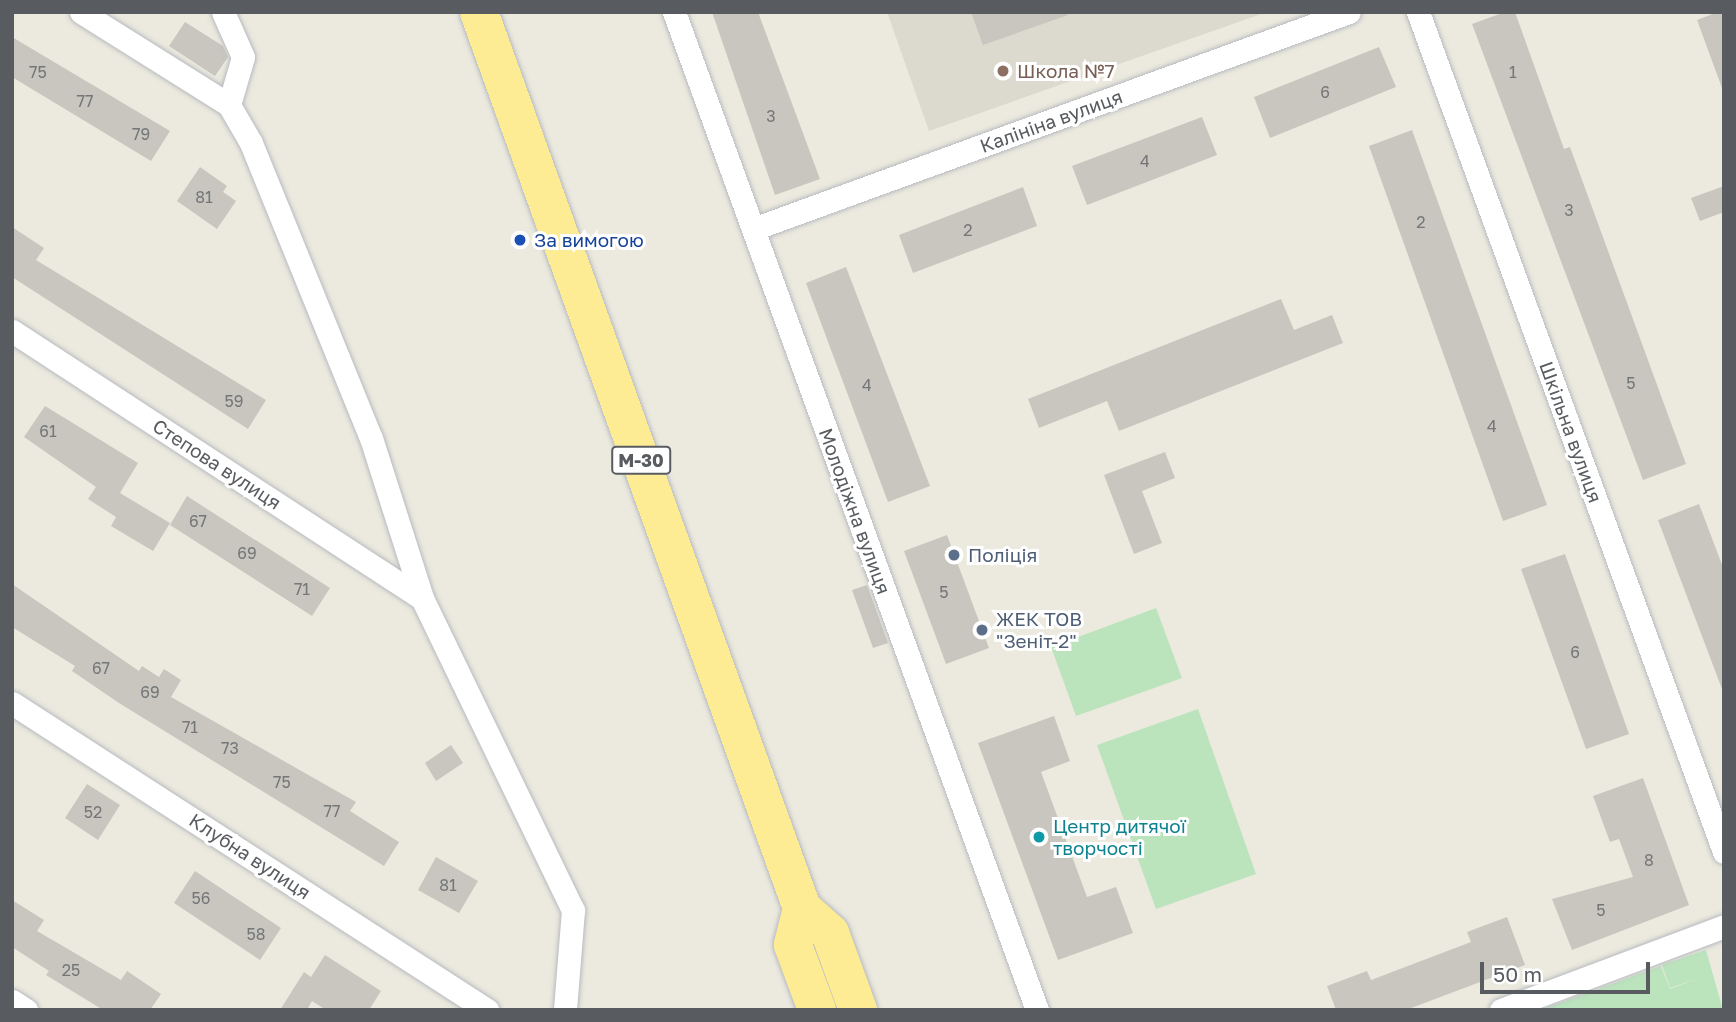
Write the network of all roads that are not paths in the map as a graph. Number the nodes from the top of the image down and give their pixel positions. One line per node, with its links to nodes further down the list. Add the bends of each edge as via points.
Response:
1 (81, 12): 7 (street)
2 (223, 12): 7 (street, via 243,57)
3 (479, 12): 13 (highway, М-30)
4 (674, 12): 8 (street, Молодіжна вулиця)
5 (1349, 12): 8 (street, Калініна вулиця)
6 (1418, 12): 12 (street, Шкільна вулиця)
7 (229, 105): 10 (street, via 251,143 370,438)
8 (753, 229): 21 (street, Молодіжна вулиця)
9 (12, 331): 10 (street, Степова вулиця)
10 (422, 598): 18 (street, via 573,910)
11 (12, 703): 17 (street, Клубна вулиця)
12 (1724, 852)
13 (802, 908): 19 (highway, via 793,945); 20 (highway, М-30, via 830,933)
14 (1724, 926): 22 (street)
15 (12, 1001): 16 (street)
16 (26, 1010)
17 (487, 1010)
18 (565, 1010)
19 (817, 1010)
20 (858, 1010)
21 (1037, 1010)
22 (1502, 1010)

